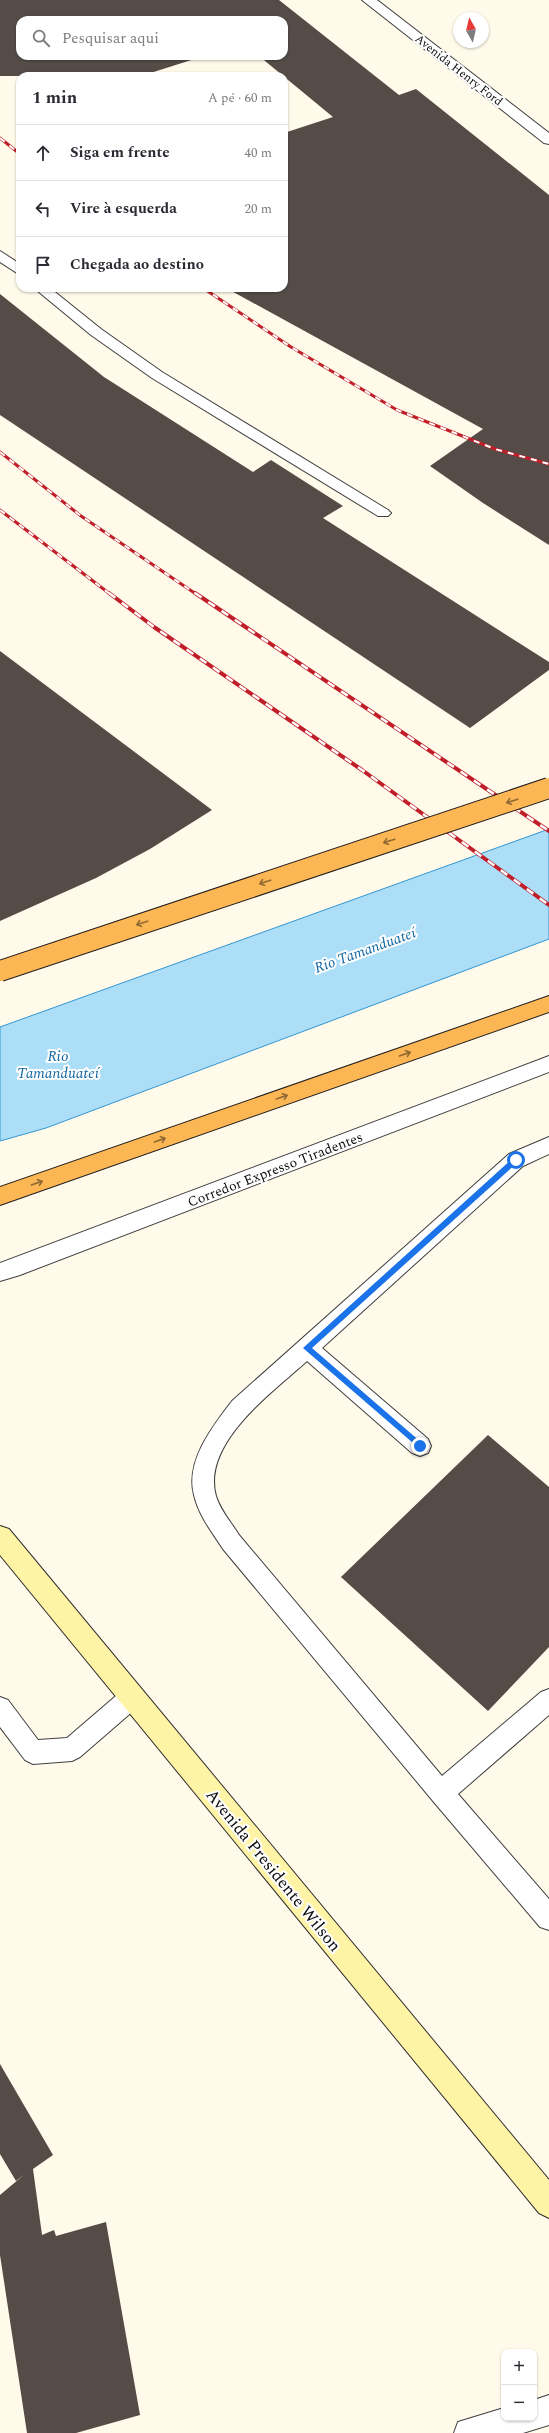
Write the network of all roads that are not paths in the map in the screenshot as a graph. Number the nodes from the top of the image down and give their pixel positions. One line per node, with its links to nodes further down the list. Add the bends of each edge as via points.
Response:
1 (369, 0): 2 (street, Avenida Henry Ford)
2 (549, 140)
3 (0, 255): 4 (lane)
4 (16, 268)
5 (46, 292): 6 (lane, via 96,332 157,375)
6 (383, 514)
7 (549, 788): 8 (highway, one-way to 8, bridge)
8 (0, 970)
9 (549, 1004): 12 (highway, one-way to 9)
10 (549, 1064): 13 (lane, Corredor Expresso Tiradentes)
11 (549, 1145): 14 (lane, via 516,1160)
12 (0, 1196)
13 (0, 1272)
14 (307, 1348): 15 (lane); 20 (lane, via 240,1408 223,1428 212,1447 202,1479 208,1507 231,1542)
15 (420, 1446)
16 (0, 1537): 17 (main road, Avenida Presidente Wilson)
17 (132, 1697): 19 (lane, via 72,1749 33,1752); 22 (main road, Avenida Presidente Wilson)
18 (549, 1700): 20 (lane)
19 (0, 1708)
20 (441, 1793): 21 (lane)
21 (549, 1918)
22 (549, 2203)
23 (549, 2410): 24 (street)
24 (537, 2414)
25 (511, 2421): 26 (street)
26 (468, 2433)

